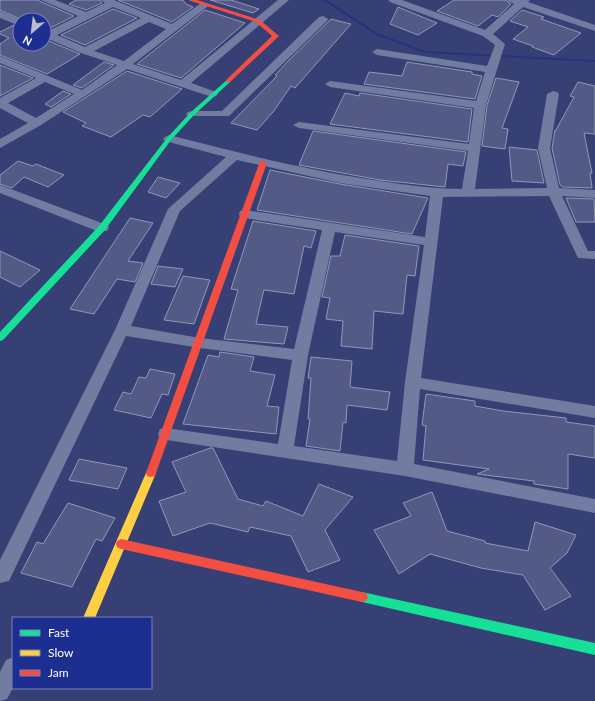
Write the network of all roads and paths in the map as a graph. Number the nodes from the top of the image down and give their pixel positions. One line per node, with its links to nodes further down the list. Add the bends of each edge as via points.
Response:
1 (46, 0): 11 (street)
2 (191, 0): 9 (street)
3 (268, 0): 7 (street)
4 (393, 0): 19 (street)
5 (511, 0): 8 (street)
6 (109, 2): 11 (street); 12 (street)
7 (282, 2): 15 (street)
8 (523, 2): 17 (street); 19 (street)
9 (204, 5): 15 (street); 16 (street)
10 (0, 14): 13 (street)
11 (86, 16): 18 (street)
12 (149, 18): 16 (street); 21 (street)
13 (12, 19)
14 (323, 19): 34 (street, via 225,114)
15 (258, 21): 27 (street); 30 (street, via 276,36)
16 (172, 28): 24 (street)
17 (595, 28)
18 (52, 31)
19 (488, 34): 25 (street, via 500,44)
20 (52, 37): 21 (street)
21 (85, 51): 24 (street)
22 (377, 52): 25 (street)
23 (2, 62): 26 (street)
24 (125, 65): 27 (street); 29 (street)
25 (492, 68): 33 (street)
26 (44, 78): 29 (street); 32 (street)
27 (182, 84): 30 (street)
28 (330, 84): 33 (street)
29 (83, 94): 35 (street)
30 (212, 94): 34 (street)
31 (552, 94): 45 (street, via 544,148)
32 (0, 103): 35 (street)
33 (480, 106): 39 (street)
34 (192, 114): 37 (street)
35 (37, 123): 38 (street)
36 (299, 125): 39 (street)
37 (169, 139): 40 (street); 49 (street)
38 (0, 144)
39 (472, 148): 44 (street)
40 (234, 156): 41 (street); 52 (street, via 174,209)
41 (263, 163): 43 (street, via 340,179); 47 (street)
42 (0, 189): 49 (street)
43 (437, 192): 44 (street); 50 (street)
44 (468, 192): 45 (street)
45 (554, 192): 46 (street); 51 (street, via 583,255)
46 (595, 194)
47 (245, 214): 48 (street); 54 (street)
48 (329, 227): 50 (street); 55 (street)
49 (102, 228): 53 (street)
50 (431, 242): 56 (street)
51 (595, 255)
52 (122, 330): 54 (street); 63 (street)
53 (0, 338)
54 (200, 343): 55 (street); 58 (street)
55 (300, 355): 59 (street)
56 (413, 382): 57 (street); 60 (street)
57 (595, 412)
58 (166, 434): 59 (street); 62 (street)
59 (285, 450): 60 (street)
60 (405, 469): 61 (street)
61 (595, 506)
62 (121, 544): 64 (street); 65 (street)
63 (2, 575)
64 (89, 617)
65 (595, 649)
66 (12, 669): 67 (street)
67 (0, 692)

